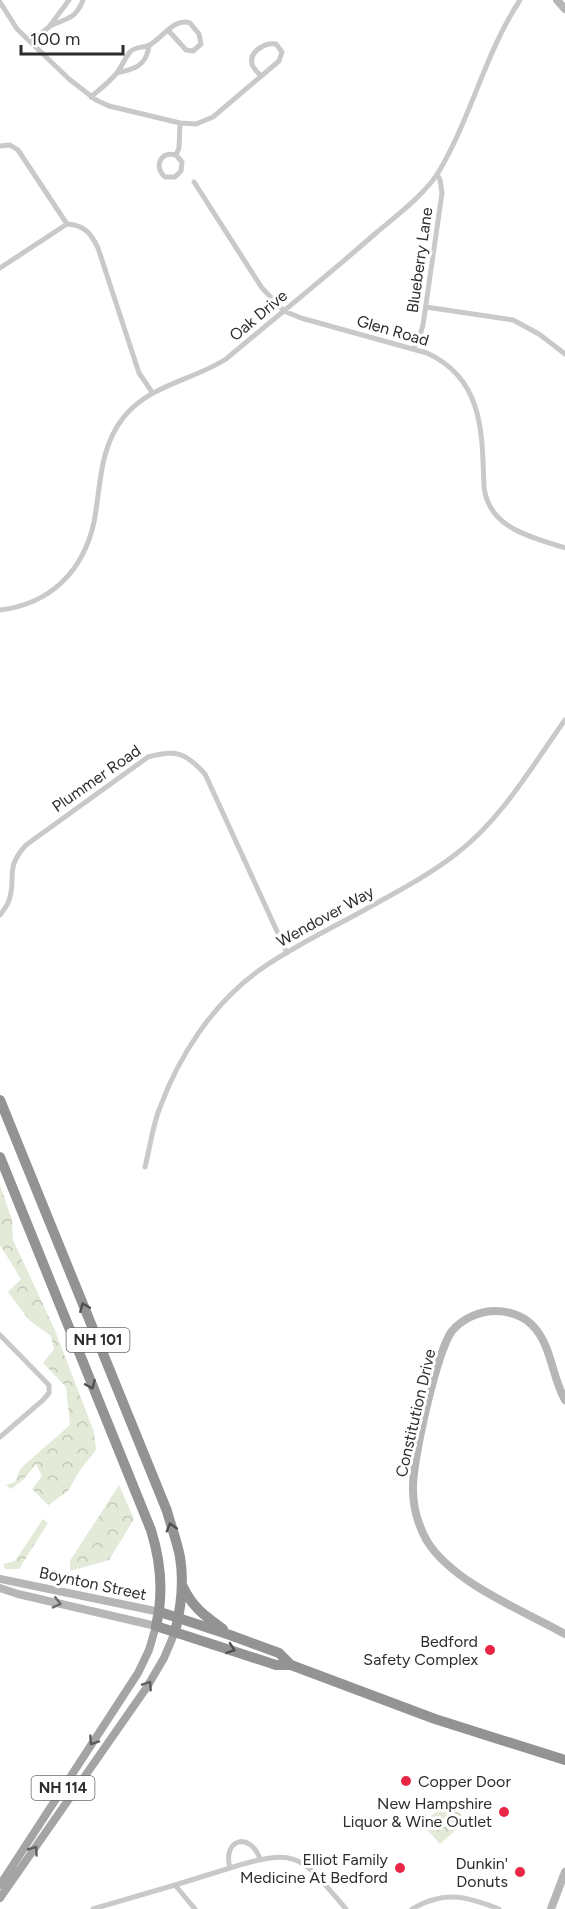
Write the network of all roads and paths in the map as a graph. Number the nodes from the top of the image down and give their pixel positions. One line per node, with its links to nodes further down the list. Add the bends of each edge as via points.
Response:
1 (69, 0): 7 (street)
2 (83, 0): 7 (street, via 76,14)
3 (520, 0): 17 (street, Oak Drive)
4 (557, 0): 6 (street)
5 (0, 2): 9 (street)
6 (565, 9)
7 (49, 27): 9 (street)
8 (168, 30): 8 (street, via 187,21 199,34 201,44 193,51 186,50); 10 (street)
9 (31, 42): 13 (street)
10 (149, 46): 11 (street, via 131,51); 11 (street, via 144,62)
11 (117, 73): 13 (street)
12 (261, 76): 12 (street, via 281,59 282,52 276,44 266,44 252,58); 14 (street, via 213,117 196,124)
13 (91, 97): 14 (street, via 109,106)
14 (180, 123): 16 (street)
15 (0, 146): 19 (street, via 10,145 18,150)
16 (176, 155): 16 (street, via 182,162 182,171 165,177 159,170 160,160 167,154)
17 (437, 174): 21 (street, Blueberry Lane, via 442,193); 22 (street, Oak Drive, via 384,226)
18 (194, 182): 22 (street, Glen Road, via 255,279)
19 (67, 224): 20 (street); 25 (street, via 77,224 90,232 139,373)
20 (0, 268)
21 (426, 307): 23 (street, Blueberry Lane); 24 (street, via 513,320)
22 (284, 311): 23 (street, Glen Road); 25 (street, Oak Drive, via 219,363)
23 (413, 349): 26 (street, Glen Road, via 435,356 448,366 474,399 481,427 484,496 495,515 518,532)
24 (565, 354)
25 (152, 392): 27 (street, Oak Drive, via 132,407 110,439 101,467 91,532 69,574 46,596)
26 (565, 548)
27 (0, 610)
28 (565, 720): 30 (street, Wendover Way, via 505,805 471,842 421,878)
29 (0, 915): 30 (street, Plummer Road, via 8,902 14,861 26,845 148,757 172,752 185,755 205,774)
30 (287, 953): 33 (street, Wendover Way, via 236,989 193,1040 158,1111)
31 (0, 1100): 38 (highway, NH 101, one-way to 31, via 180,1557 167,1511)
32 (0, 1157): 40 (highway, NH 101, one-way to 40, via 151,1530 161,1574)
33 (145, 1167)
34 (0, 1335): 36 (street, via 49,1385 49,1393)
35 (565, 1400): 44 (street, Constitution Drive, via 541,1335 525,1319 484,1311 462,1321 441,1353 413,1486 418,1520 428,1542 444,1562)
36 (0, 1437)
37 (0, 1579): 40 (street, Boynton Street)
38 (182, 1584): 41 (highway); 45 (highway, NH 101, via 189,1601)
39 (0, 1588): 42 (street, Boynton Street, one-way to 42)
40 (159, 1612): 41 (highway, Boynton Street); 42 (highway, NH 101)
41 (178, 1619): 43 (highway); 45 (highway, Boynton Street)
42 (156, 1626): 43 (highway, NH 101); 51 (main road, NH 114, one-way to 51, via 138,1673)
43 (175, 1632): 46 (highway, NH 101, one-way to 46, via 276,1665); 53 (main road, NH 114, one-way to 43, via 147,1687)
44 (565, 1634)
45 (230, 1635): 46 (highway, NH 101, via 279,1653)
46 (291, 1665): 47 (highway, NH 101, via 435,1719)
47 (565, 1760)
48 (260, 1859): 49 (street); 49 (street, via 251,1844 237,1843 229,1850); 56 (street, via 280,1856 298,1860)
49 (230, 1868): 52 (street)
50 (565, 1872): 59 (street)
51 (0, 1885)
52 (174, 1885): 54 (street); 55 (street)
53 (0, 1898)
54 (93, 1909)
55 (195, 1909)
56 (346, 1909)
57 (412, 1909): 58 (street, via 431,1900 456,1896)
58 (499, 1909)
59 (551, 1909)

